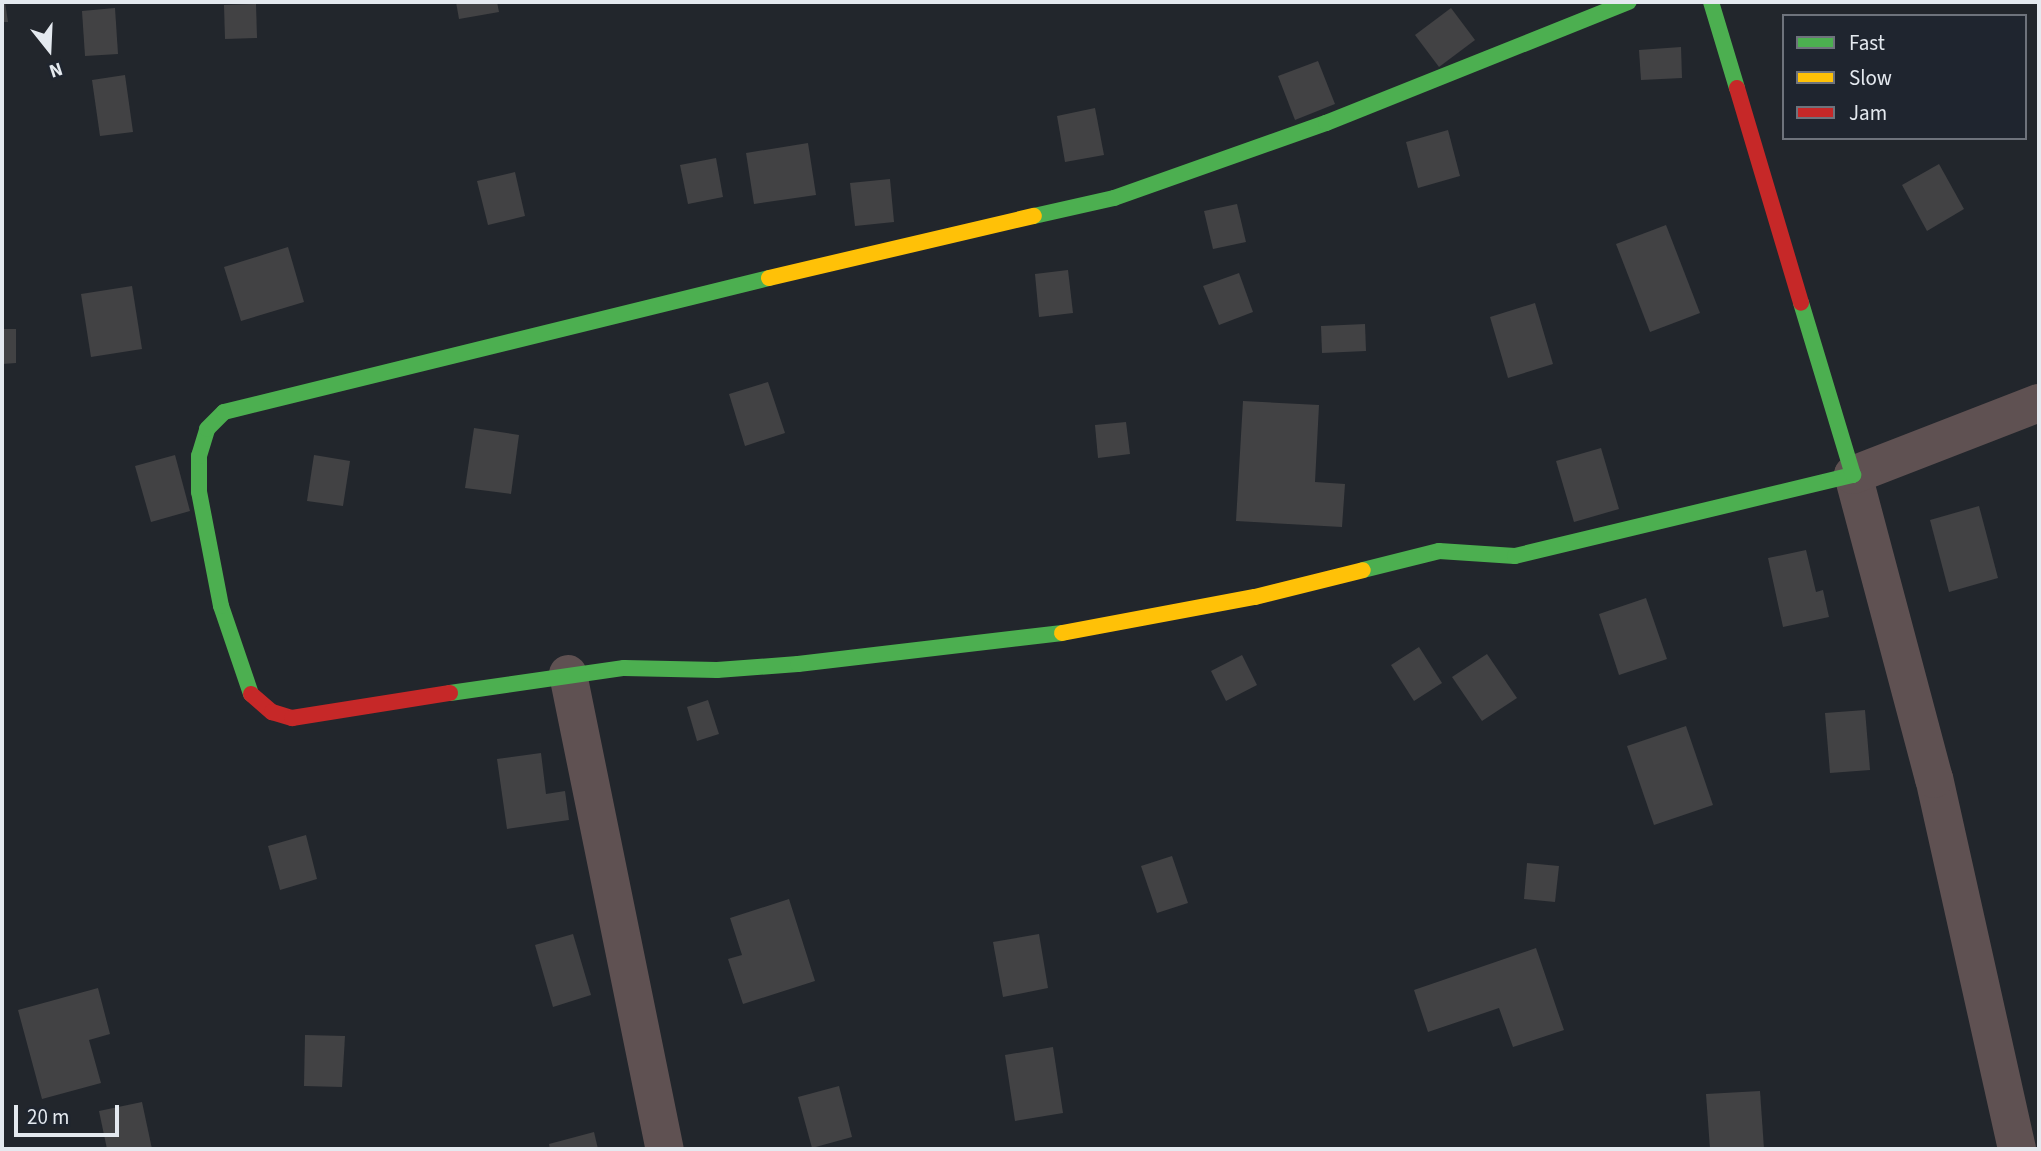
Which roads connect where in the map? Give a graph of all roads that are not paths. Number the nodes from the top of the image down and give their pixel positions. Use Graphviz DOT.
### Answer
graph roads {
  1 [pos="1629,2"];
  2 [pos="1710,2"];
  3 [pos="2039,403"];
  4 [pos="1853,475"];
  5 [pos="568,674"];
  6 [pos="665,1149"];
  7 [pos="2017,1149"];
  1 -- 5 [label="street"];
  2 -- 4 [label="street"];
  3 -- 4 [label="street"];
  4 -- 5 [label="street"];
  4 -- 7 [label="street"];
  5 -- 6 [label="street"];
}
